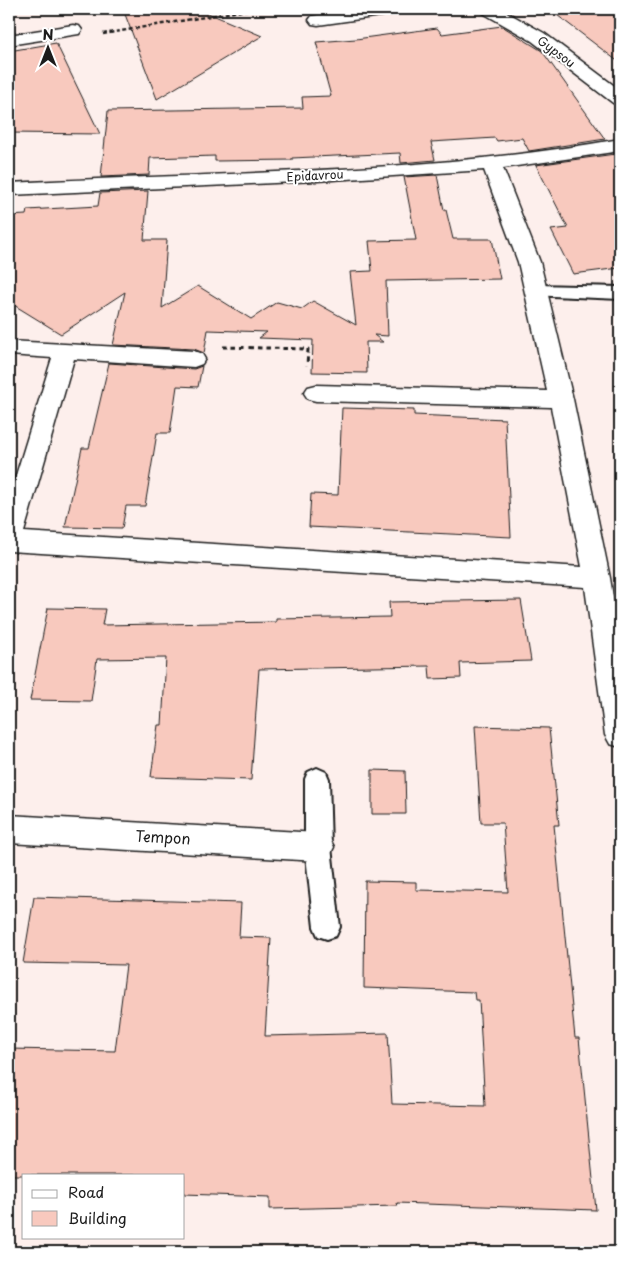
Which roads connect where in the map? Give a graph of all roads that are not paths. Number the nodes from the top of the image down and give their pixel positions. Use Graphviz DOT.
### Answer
graph roads {
  1 [pos="395,9"];
  2 [pos="489,9"];
  3 [pos="318,20"];
  4 [pos="73,30"];
  5 [pos="9,40"];
  6 [pos="620,99"];
  7 [pos="620,145"];
  8 [pos="492,164"];
  9 [pos="9,188"];
  10 [pos="536,291"];
  11 [pos="620,293"];
  12 [pos="9,348"];
  13 [pos="65,352"];
  14 [pos="194,359"];
  15 [pos="316,393"];
  16 [pos="560,399"];
  17 [pos="9,540"];
  18 [pos="597,578"];
  19 [pos="620,735"];
  20 [pos="318,779"];
  21 [pos="9,829"];
  22 [pos="318,847"];
  23 [pos="327,927"];
  1 -- 3 [label="street"];
  2 -- 6 [label="street, Gypsou"];
  4 -- 5 [label="street"];
  7 -- 8 [label="street, Epidavrou"];
  8 -- 9 [label="street, Epidavrou"];
  8 -- 10 [label="street"];
  10 -- 11 [label="lane"];
  10 -- 16 [label="street"];
  12 -- 13 [label="street"];
  13 -- 14 [label="street"];
  13 -- 17 [label="street"];
  15 -- 16 [label="street"];
  16 -- 18 [label="street"];
  17 -- 18 [label="street"];
  18 -- 19 [label="street"];
  20 -- 22 [label="lane"];
  21 -- 22 [label="street, Tempon"];
  22 -- 23 [label="lane"];
}
